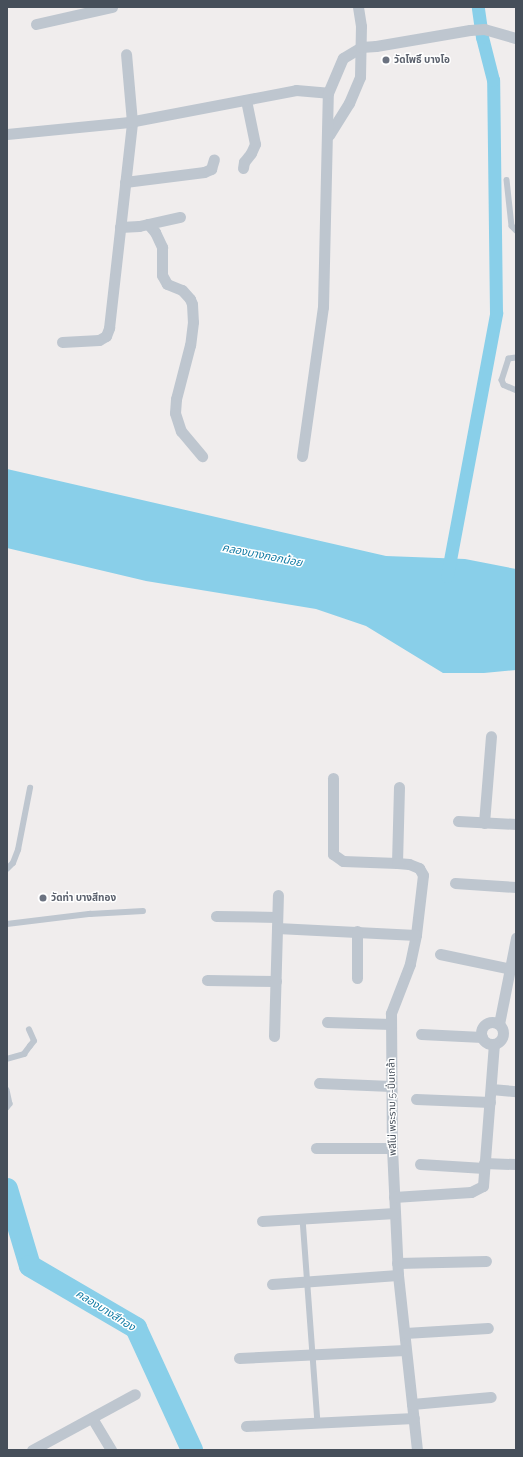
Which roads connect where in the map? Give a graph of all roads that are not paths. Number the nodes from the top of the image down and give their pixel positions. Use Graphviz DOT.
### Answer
graph roads {
  1 [pos="112,7"];
  2 [pos="358,7"];
  3 [pos="36,24"];
  4 [pos="516,38"];
  5 [pos="361,47"];
  6 [pos="126,54"];
  7 [pos="328,93"];
  8 [pos="246,100"];
  9 [pos="132,122"];
  10 [pos="8,131"];
  11 [pos="329,135"];
  12 [pos="214,159"];
  13 [pos="242,168"];
  14 [pos="507,180"];
  15 [pos="125,182"];
  16 [pos="180,217"];
  17 [pos="148,224"];
  18 [pos="120,227"];
  19 [pos="516,230"];
  20 [pos="62,342"];
  21 [pos="516,358"];
  22 [pos="516,390"];
  23 [pos="202,456"];
  24 [pos="302,456"];
  25 [pos="491,736"];
  26 [pos="333,778"];
  27 [pos="399,787"];
  28 [pos="30,788"];
  29 [pos="458,822"];
  30 [pos="484,823"];
  31 [pos="516,824"];
  32 [pos="397,863"];
  33 [pos="7,869"];
  34 [pos="455,883"];
  35 [pos="516,887"];
  36 [pos="278,895"];
  37 [pos="143,911"];
  38 [pos="216,916"];
  39 [pos="277,917"];
  40 [pos="7,924"];
  41 [pos="277,928"];
  42 [pos="357,931"];
  43 [pos="416,935"];
  44 [pos="516,938"];
  45 [pos="440,954"];
  46 [pos="511,969"];
  47 [pos="357,978"];
  48 [pos="207,980"];
  49 [pos="276,981"];
  50 [pos="512,983"];
  51 [pos="328,1022"];
  52 [pos="391,1024"];
  53 [pos="499,1024"];
  54 [pos="29,1030"];
  55 [pos="421,1034"];
  56 [pos="274,1036"];
  57 [pos="482,1037"];
  58 [pos="494,1044"];
  59 [pos="7,1060"];
  60 [pos="319,1083"];
  61 [pos="391,1086"];
  62 [pos="491,1089"];
  63 [pos="7,1090"];
  64 [pos="516,1091"];
  65 [pos="416,1099"];
  66 [pos="490,1102"];
  67 [pos="7,1108"];
  68 [pos="316,1148"];
  69 [pos="392,1148"];
  70 [pos="420,1164"];
  71 [pos="516,1164"];
  72 [pos="484,1165"];
  73 [pos="394,1196"];
  74 [pos="395,1213"];
  75 [pos="303,1219"];
  76 [pos="262,1221"];
  77 [pos="486,1261"];
  78 [pos="397,1263"];
  79 [pos="398,1275"];
  80 [pos="309,1282"];
  81 [pos="272,1284"];
  82 [pos="488,1328"];
  83 [pos="405,1333"];
  84 [pos="405,1350"];
  85 [pos="314,1354"];
  86 [pos="239,1358"];
  87 [pos="135,1394"];
  88 [pos="491,1397"];
  89 [pos="412,1404"];
  90 [pos="92,1418"];
  91 [pos="414,1418"];
  92 [pos="318,1423"];
  93 [pos="246,1426"];
  94 [pos="32,1450"];
  95 [pos="111,1450"];
  96 [pos="417,1450"];
  1 -- 3 [label="street"];
  2 -- 5 [label="street"];
  4 -- 5 [label="street"];
  5 -- 7 [label="street"];
  5 -- 11 [label="street"];
  6 -- 9 [label="street"];
  7 -- 8 [label="street"];
  7 -- 11 [label="street"];
  8 -- 9 [label="street"];
  8 -- 13 [label="street"];
  9 -- 10 [label="street"];
  9 -- 15 [label="street"];
  11 -- 24 [label="street"];
  12 -- 15 [label="street"];
  14 -- 19 [label="lane"];
  15 -- 18 [label="street"];
  16 -- 17 [label="street"];
  17 -- 18 [label="street"];
  17 -- 23 [label="street"];
  18 -- 20 [label="street"];
  21 -- 22 [label="lane"];
  25 -- 30 [label="street"];
  26 -- 32 [label="street, พลีโน่ พระราม 5-ปิ่นเกล้า"];
  27 -- 32 [label="street"];
  28 -- 33 [label="lane"];
  29 -- 30 [label="street"];
  30 -- 31 [label="street"];
  32 -- 43 [label="street, พลีโน่ พระราม 5-ปิ่นเกล้า"];
  34 -- 35 [label="street"];
  36 -- 39 [label="street"];
  37 -- 40 [label="lane"];
  38 -- 39 [label="street"];
  39 -- 41 [label="street"];
  41 -- 42 [label="street"];
  41 -- 49 [label="street"];
  42 -- 43 [label="street"];
  42 -- 47 [label="street"];
  43 -- 52 [label="street, พลีโน่ พระราม 5-ปิ่นเกล้า"];
  44 -- 46 [label="street"];
  45 -- 46 [label="street"];
  46 -- 50 [label="street"];
  48 -- 49 [label="street"];
  49 -- 56 [label="street"];
  50 -- 53 [label="street"];
  51 -- 52 [label="street"];
  52 -- 61 [label="street, พลีโน่ พระราม 5-ปิ่นเกล้า"];
  53 -- 57 [label="street"];
  53 -- 58 [label="street"];
  54 -- 59 [label="lane"];
  55 -- 57 [label="street"];
  57 -- 58 [label="street"];
  58 -- 62 [label="street"];
  60 -- 61 [label="street"];
  61 -- 69 [label="street, พลีโน่ พระราม 5-ปิ่นเกล้า"];
  62 -- 64 [label="street"];
  62 -- 66 [label="street"];
  63 -- 67 [label="lane"];
  65 -- 66 [label="street"];
  66 -- 72 [label="street"];
  68 -- 69 [label="street"];
  69 -- 73 [label="street, พลีโน่ พระราม 5-ปิ่นเกล้า"];
  70 -- 72 [label="street"];
  71 -- 72 [label="street"];
  72 -- 73 [label="street"];
  73 -- 74 [label="street, พลีโน่ พระราม 5-ปิ่นเกล้า"];
  74 -- 75 [label="street"];
  74 -- 78 [label="street, พลีโน่ พระราม 5-ปิ่นเกล้า"];
  75 -- 76 [label="street"];
  75 -- 80 [label="lane"];
  77 -- 78 [label="street"];
  78 -- 79 [label="street, พลีโน่ พระราม 5-ปิ่นเกล้า"];
  79 -- 80 [label="street"];
  79 -- 83 [label="street, พลีโน่ พระราม 5-ปิ่นเกล้า"];
  80 -- 81 [label="street"];
  80 -- 85 [label="lane"];
  82 -- 83 [label="street"];
  83 -- 84 [label="street, พลีโน่ พระราม 5-ปิ่นเกล้า"];
  84 -- 85 [label="street"];
  84 -- 89 [label="street, พลีโน่ พระราม 5-ปิ่นเกล้า"];
  85 -- 86 [label="street"];
  85 -- 92 [label="lane"];
  87 -- 90 [label="street"];
  88 -- 89 [label="street"];
  89 -- 91 [label="street, พลีโน่ พระราม 5-ปิ่นเกล้า"];
  90 -- 94 [label="street"];
  90 -- 95 [label="street"];
  91 -- 92 [label="street"];
  91 -- 96 [label="street, พลีโน่ พระราม 5-ปิ่นเกล้า"];
  92 -- 93 [label="street"];
}
